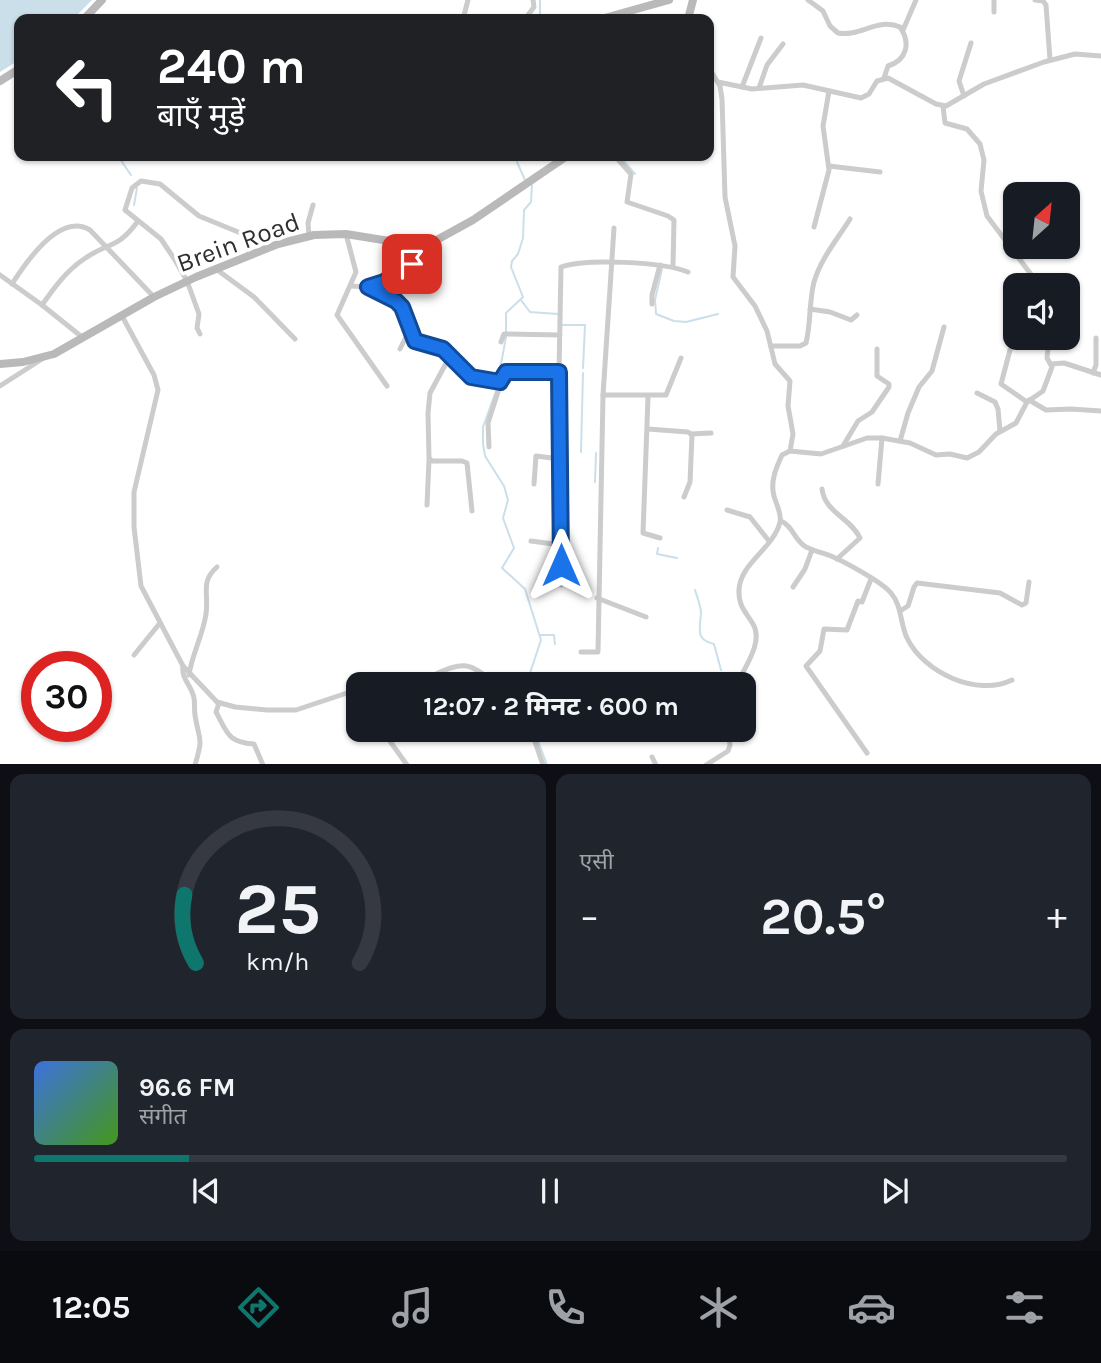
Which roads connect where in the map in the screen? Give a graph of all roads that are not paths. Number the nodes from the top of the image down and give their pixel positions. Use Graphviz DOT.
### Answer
graph roads {
  1 [pos="102,0"];
  2 [pos="668,0"];
  3 [pos="808,0"];
  4 [pos="916,0"];
  5 [pos="995,0"];
  6 [pos="1035,0"];
  7 [pos="994,12"];
  8 [pos="89,14"];
  9 [pos="619,14"];
  10 [pos="903,30"];
  11 [pos="761,38"];
  12 [pos="971,43"];
  13 [pos="783,44"];
  14 [pos="1101,56"];
  15 [pos="1049,60"];
  16 [pos="714,76"];
  17 [pos="884,78"];
  18 [pos="718,82"];
  19 [pos="742,87"];
  20 [pos="759,88"];
  21 [pos="829,91"];
  22 [pos="964,96"];
  23 [pos="943,106"];
  24 [pos="559,161"];
  25 [pos="619,161"];
  26 [pos="829,166"];
  27 [pos="880,172"];
  28 [pos="313,205"];
  29 [pos="850,219"];
  30 [pos="138,221"];
  31 [pos="814,227"];
  32 [pos="614,228"];
  33 [pos="346,234"];
  34 [pos="309,236"];
  35 [pos="433,242"];
  36 [pos="106,248"];
  37 [pos="249,254"];
  38 [pos="613,262"];
  39 [pos="660,265"];
  40 [pos="673,266"];
  41 [pos="216,269"];
  42 [pos="688,272"];
  43 [pos="1030,273"];
  44 [pos="0,275"];
  45 [pos="187,281"];
  46 [pos="12,284"];
  47 [pos="351,286"];
  48 [pos="368,287"];
  49 [pos="154,297"];
  50 [pos="652,304"];
  51 [pos="42,305"];
  52 [pos="810,309"];
  53 [pos="857,315"];
  54 [pos="122,316"];
  55 [pos="411,327"];
  56 [pos="944,327"];
  57 [pos="200,334"];
  58 [pos="560,335"];
  59 [pos="82,337"];
  60 [pos="1096,338"];
  61 [pos="295,340"];
  62 [pos="501,342"];
  63 [pos="771,345"];
  64 [pos="400,349"];
  65 [pos="877,349"];
  66 [pos="1010,350"];
  67 [pos="1048,350"];
  68 [pos="450,356"];
  69 [pos="44,357"];
  70 [pos="681,358"];
  71 [pos="0,363"];
  72 [pos="1051,364"];
  73 [pos="559,372"];
  74 [pos="1093,373"];
  75 [pos="1101,375"];
  76 [pos="498,382"];
  77 [pos="0,386"];
  78 [pos="387,386"];
  79 [pos="977,393"];
  80 [pos="603,395"];
  81 [pos="648,397"];
  82 [pos="1028,401"];
  83 [pos="1101,411"];
  84 [pos="648,429"];
  85 [pos="1000,431"];
  86 [pos="711,433"];
  87 [pos="691,434"];
  88 [pos="882,438"];
  89 [pos="900,441"];
  90 [pos="843,446"];
  91 [pos="489,447"];
  92 [pos="790,451"];
  93 [pos="561,459"];
  94 [pos="429,460"];
  95 [pos="534,484"];
  96 [pos="878,484"];
  97 [pos="822,489"];
  98 [pos="684,497"];
  99 [pos="428,505"];
  100 [pos="727,510"];
  101 [pos="472,511"];
  102 [pos="781,521"];
  103 [pos="660,538"];
  104 [pos="531,541"];
  105 [pos="769,541"];
  106 [pos="561,545"];
  107 [pos="812,550"];
  108 [pos="837,559"];
  109 [pos="217,567"];
  110 [pos="871,579"];
  111 [pos="1029,582"];
  112 [pos="561,585"];
  113 [pos="793,587"];
  114 [pos="597,598"];
  115 [pos="900,611"];
  116 [pos="646,617"];
  117 [pos="160,622"];
  118 [pos="581,652"];
  119 [pos="134,655"];
  120 [pos="183,666"];
  121 [pos="440,672"];
  122 [pos="479,672"];
  123 [pos="743,672"];
  124 [pos="189,675"];
  125 [pos="1012,680"];
  126 [pos="346,694"];
  127 [pos="219,703"];
  128 [pos="391,742"];
  129 [pos="535,742"];
  130 [pos="728,742"];
  131 [pos="867,753"];
  132 [pos="652,757"];
  133 [pos="195,764"];
  134 [pos="263,764"];
  135 [pos="406,764"];
  136 [pos="543,764"];
  137 [pos="656,764"];
  138 [pos="708,764"];
  1 -- 8 [label="street"];
  2 -- 9 [label="street"];
  3 -- 10 [label="street"];
  4 -- 10 [label="street"];
  5 -- 7 [label="street"];
  6 -- 15 [label="street"];
  10 -- 17 [label="street"];
  11 -- 19 [label="street"];
  12 -- 22 [label="street"];
  13 -- 20 [label="street"];
  14 -- 15 [label="street"];
  15 -- 22 [label="street"];
  16 -- 18 [label="street"];
  17 -- 21 [label="street"];
  17 -- 23 [label="street"];
  18 -- 19 [label="street"];
  18 -- 63 [label="street"];
  19 -- 20 [label="street"];
  20 -- 21 [label="street"];
  21 -- 26 [label="street"];
  22 -- 23 [label="street"];
  23 -- 43 [label="street"];
  24 -- 35 [label="street, Brein Road"];
  25 -- 40 [label="street"];
  26 -- 27 [label="street"];
  26 -- 31 [label="street"];
  28 -- 34 [label="street"];
  29 -- 52 [label="street"];
  30 -- 36 [label="street"];
  30 -- 37 [label="street"];
  30 -- 45 [label="street"];
  32 -- 38 [label="street"];
  33 -- 34 [label="street, Brein Road"];
  33 -- 35 [label="street, Brein Road"];
  33 -- 47 [label="street"];
  34 -- 37 [label="street, Brein Road"];
  35 -- 48 [label="street"];
  36 -- 46 [label="street"];
  36 -- 49 [label="street"];
  36 -- 51 [label="street"];
  37 -- 41 [label="street, Brein Road"];
  38 -- 39 [label="street"];
  38 -- 58 [label="street"];
  38 -- 80 [label="street"];
  39 -- 40 [label="street"];
  39 -- 50 [label="street"];
  40 -- 42 [label="street"];
  41 -- 45 [label="street, Brein Road"];
  41 -- 61 [label="street"];
  44 -- 46 [label="street"];
  45 -- 49 [label="street, Brein Road"];
  45 -- 57 [label="street"];
  46 -- 51 [label="street"];
  47 -- 48 [label="street"];
  47 -- 78 [label="street"];
  48 -- 55 [label="street"];
  49 -- 54 [label="street, Brein Road"];
  51 -- 59 [label="street"];
  52 -- 53 [label="street"];
  52 -- 63 [label="street"];
  54 -- 59 [label="street, Brein Road"];
  54 -- 117 [label="street"];
  55 -- 64 [label="street"];
  55 -- 68 [label="street"];
  56 -- 89 [label="street"];
  58 -- 62 [label="street"];
  58 -- 73 [label="street"];
  59 -- 69 [label="street, Brein Road"];
  60 -- 74 [label="street"];
  63 -- 92 [label="street"];
  65 -- 90 [label="street"];
  66 -- 82 [label="street"];
  67 -- 72 [label="street"];
  68 -- 76 [label="street"];
  68 -- 94 [label="street"];
  69 -- 71 [label="street, Brein Road"];
  69 -- 77 [label="street"];
  70 -- 81 [label="street"];
  72 -- 74 [label="street"];
  72 -- 82 [label="street"];
  73 -- 76 [label="street"];
  73 -- 93 [label="street"];
  74 -- 75 [label="street"];
  76 -- 91 [label="street"];
  79 -- 85 [label="street"];
  80 -- 81 [label="street"];
  80 -- 114 [label="street"];
  81 -- 84 [label="street"];
  82 -- 83 [label="street"];
  82 -- 85 [label="street"];
  84 -- 87 [label="street"];
  84 -- 103 [label="street"];
  85 -- 89 [label="street"];
  86 -- 87 [label="street"];
  87 -- 98 [label="street"];
  88 -- 89 [label="street"];
  88 -- 90 [label="street"];
  88 -- 96 [label="street"];
  90 -- 92 [label="street"];
  92 -- 102 [label="street"];
  93 -- 95 [label="street"];
  93 -- 106 [label="street"];
  94 -- 99 [label="street"];
  94 -- 101 [label="street"];
  97 -- 108 [label="street"];
  100 -- 105 [label="street"];
  102 -- 105 [label="street"];
  102 -- 107 [label="street"];
  104 -- 106 [label="street"];
  105 -- 123 [label="street"];
  106 -- 112 [label="street"];
  107 -- 108 [label="street"];
  107 -- 113 [label="street"];
  108 -- 110 [label="street"];
  109 -- 124 [label="street"];
  110 -- 115 [label="street"];
  110 -- 131 [label="street"];
  111 -- 115 [label="street"];
  114 -- 116 [label="street"];
  114 -- 118 [label="street"];
  115 -- 125 [label="street"];
  117 -- 119 [label="street"];
  117 -- 120 [label="street"];
  120 -- 124 [label="street"];
  120 -- 133 [label="street"];
  121 -- 122 [label="street"];
  124 -- 127 [label="street"];
  126 -- 127 [label="street"];
  127 -- 134 [label="street"];
  128 -- 135 [label="street"];
  129 -- 136 [label="street"];
  130 -- 138 [label="street"];
  132 -- 137 [label="street"];
}
